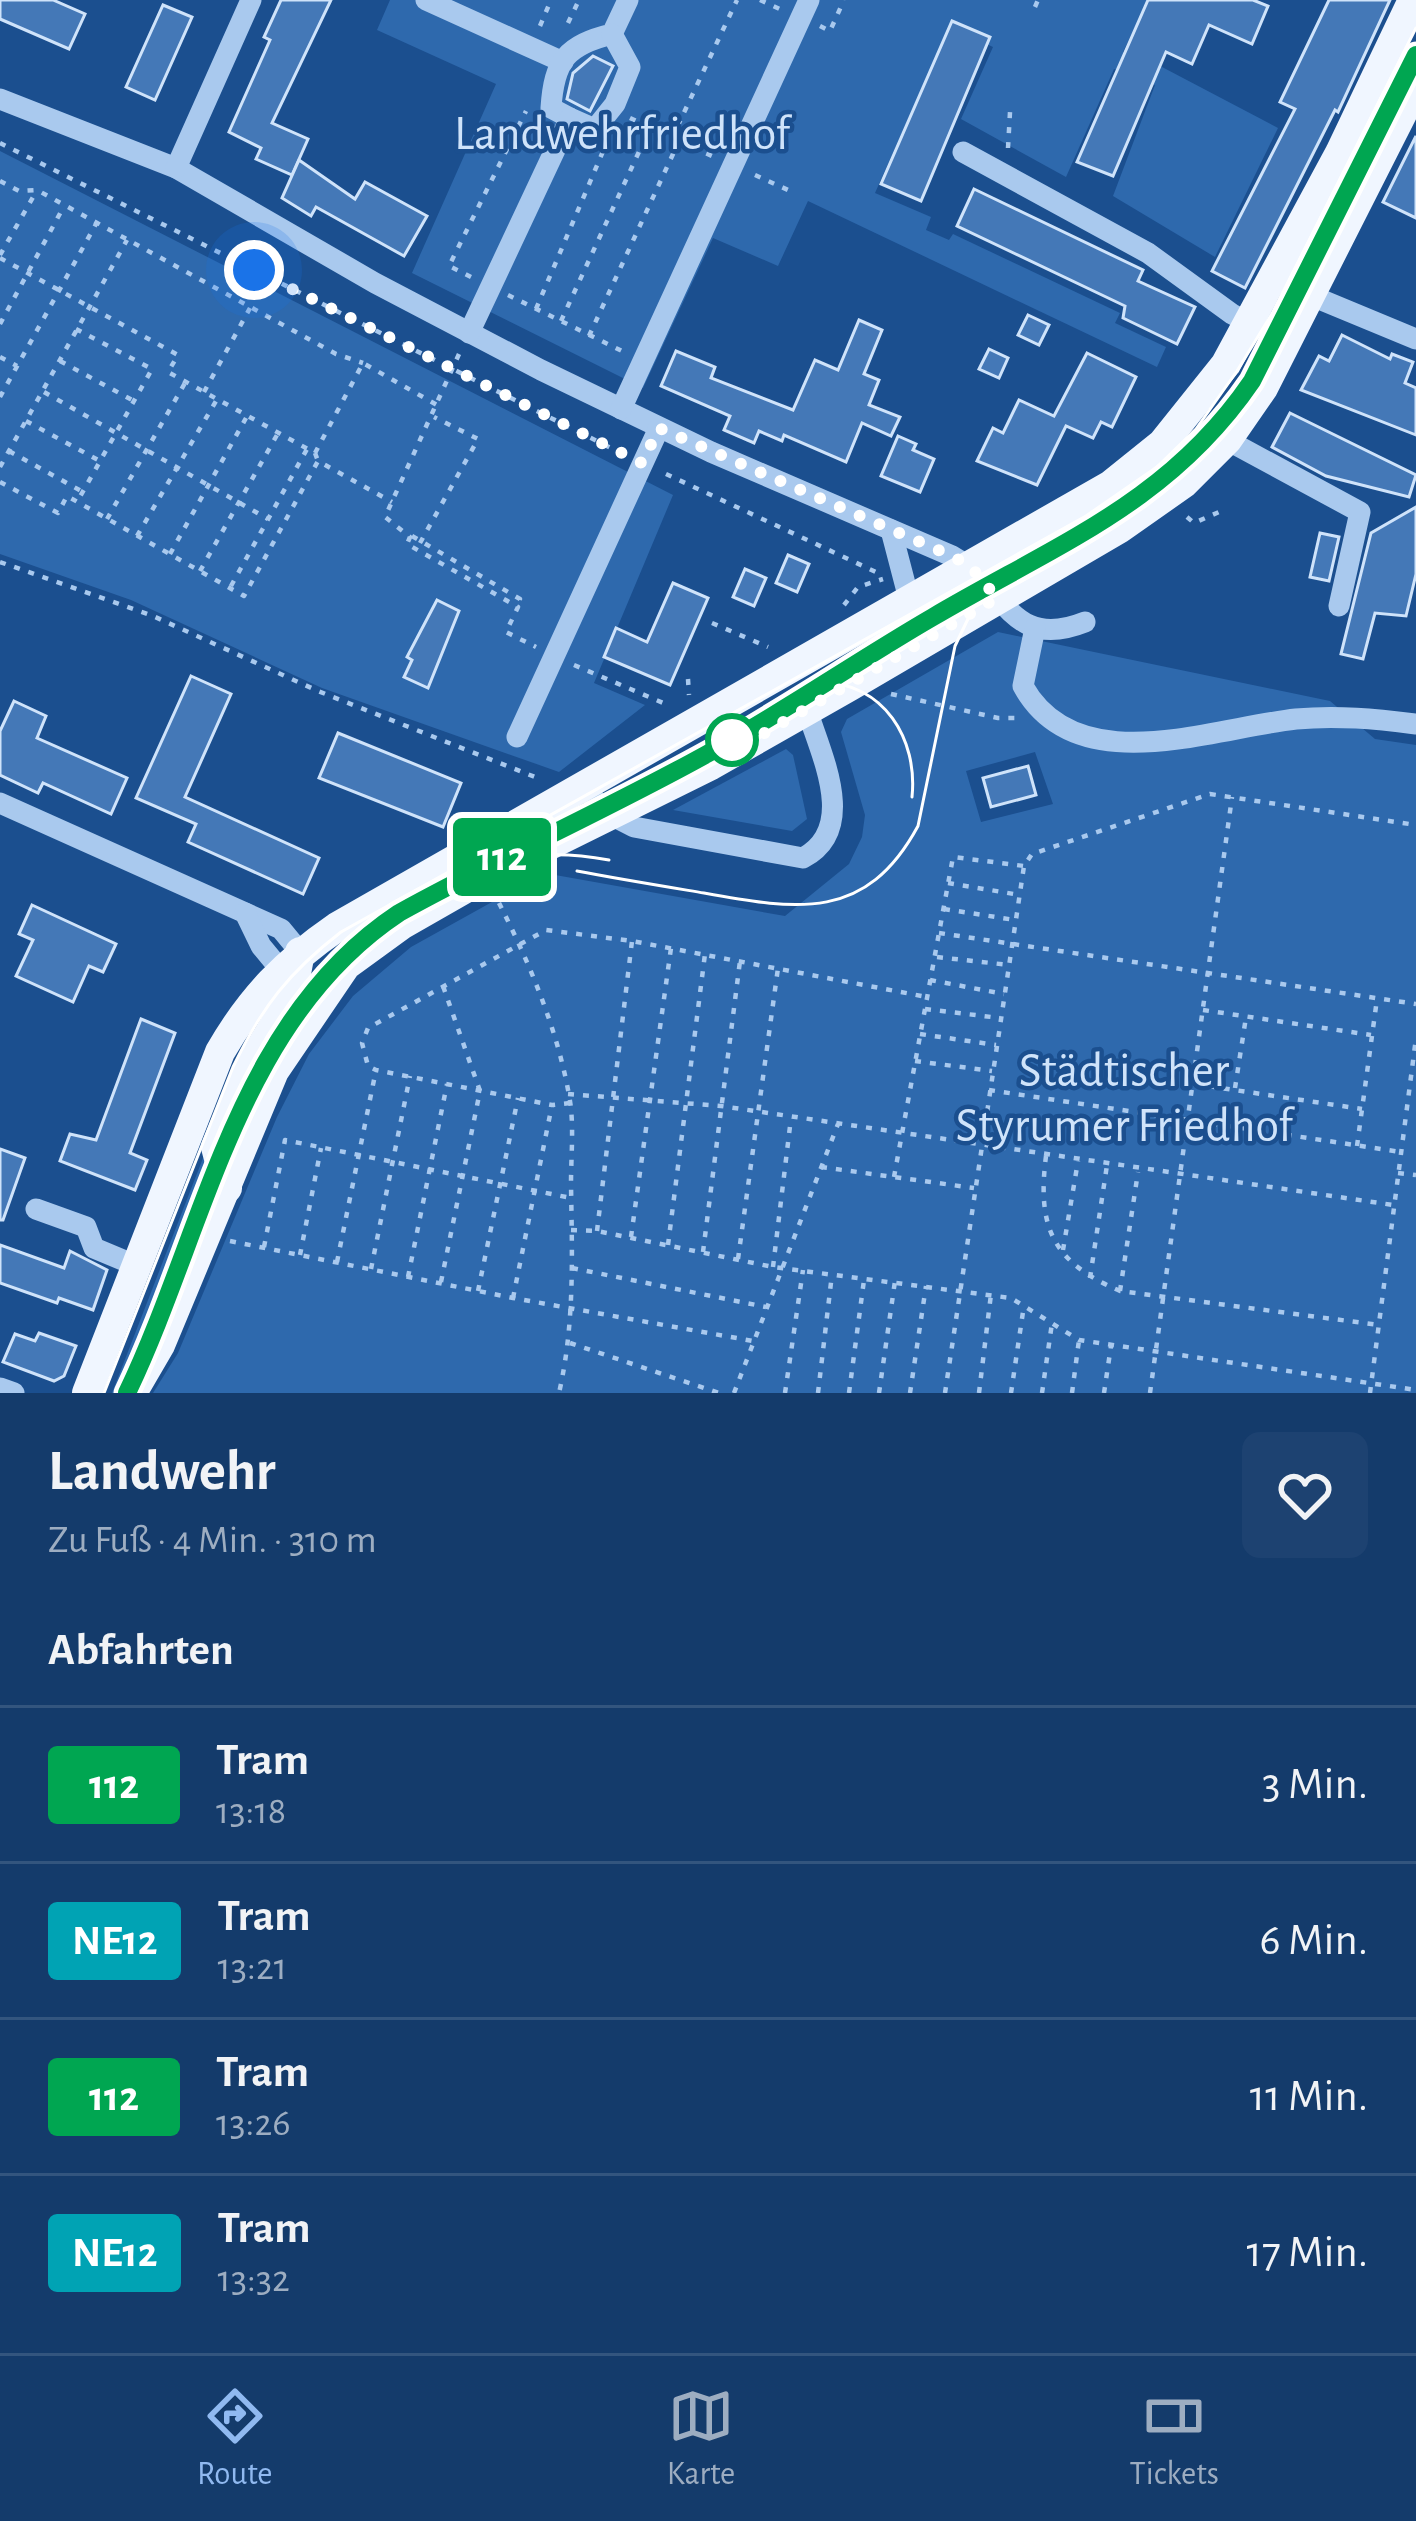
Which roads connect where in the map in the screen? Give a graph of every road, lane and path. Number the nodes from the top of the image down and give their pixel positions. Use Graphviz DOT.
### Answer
graph roads {
  1 [pos="251,0"];
  2 [pos="426,0"];
  3 [pos="628,0"];
  4 [pos="737,0"];
  5 [pos="809,0"];
  6 [pos="844,0"];
  7 [pos="1413,0"];
  8 [pos="830,31"];
  9 [pos="612,34"];
  10 [pos="563,62"];
  11 [pos="1416,86"];
  12 [pos="0,99"];
  13 [pos="528,108"];
  14 [pos="1010,112"];
  15 [pos="570,118"];
  16 [pos="603,125"];
  17 [pos="650,128"];
  18 [pos="679,141"];
  19 [pos="0,142"];
  20 [pos="963,152"];
  21 [pos="176,168"];
  22 [pos="1007,176"];
  23 [pos="0,183"];
  24 [pos="37,190"];
  25 [pos="64,206"];
  26 [pos="97,223"];
  27 [pos="127,239"];
  28 [pos="0,256"];
  29 [pos="28,273"];
  30 [pos="491,287"];
  31 [pos="59,290"];
  32 [pos="1312,296"];
  33 [pos="89,307"];
  34 [pos="251,307"];
  35 [pos="536,309"];
  36 [pos="561,321"];
  37 [pos="0,324"];
  38 [pos="1250,325"];
  39 [pos="76,329"];
  40 [pos="469,333"];
  41 [pos="590,336"];
  42 [pos="1416,339"];
  43 [pos="1287,343"];
  44 [pos="0,357"];
  45 [pos="59,360"];
  46 [pos="644,361"];
  47 [pos="363,363"];
  48 [pos="17,366"];
  49 [pos="452,370"];
  50 [pos="185,382"];
  51 [pos="3,385"];
  52 [pos="42,391"];
  53 [pos="204,392"];
  54 [pos="0,397"];
  55 [pos="217,399"];
  56 [pos="134,400"];
  57 [pos="436,405"];
  58 [pos="621,409"];
  59 [pos="247,416"];
  60 [pos="431,416"];
  61 [pos="26,421"];
  62 [pos="659,428"];
  63 [pos="117,432"];
  64 [pos="278,434"];
  65 [pos="1227,440"];
  66 [pos="147,449"];
  67 [pos="9,451"];
  68 [pos="311,451"];
  69 [pos="318,461"];
  70 [pos="100,462"];
  71 [pos="642,463"];
  72 [pos="177,466"];
  73 [pos="0,467"];
  74 [pos="0,482"];
  75 [pos="209,484"];
  76 [pos="83,492"];
  77 [pos="77,502"];
  78 [pos="392,502"];
  79 [pos="239,503"];
  80 [pos="107,519"];
  81 [pos="268,519"];
  82 [pos="399,525"];
  83 [pos="891,530"];
  84 [pos="137,536"];
  85 [pos="420,543"];
  86 [pos="170,554"];
  87 [pos="0,562"];
  88 [pos="971,567"];
  89 [pos="200,571"];
  90 [pos="230,588"];
  91 [pos="899,588"];
  92 [pos="997,598"];
  93 [pos="1339,606"];
  94 [pos="518,607"];
  95 [pos="1085,622"];
  96 [pos="712,623"];
  97 [pos="1035,628"];
  98 [pos="772,649"];
  99 [pos="556,657"];
  100 [pos="688,679"];
  101 [pos="850,686"];
  102 [pos="689,695"];
  103 [pos="668,705"];
  104 [pos="807,710"];
  105 [pos="1047,716"];
  106 [pos="1416,724"];
  107 [pos="518,737"];
  108 [pos="550,782"];
  109 [pos="588,787"];
  110 [pos="1232,797"];
  111 [pos="0,803"];
  112 [pos="610,818"];
  113 [pos="1416,825"];
  114 [pos="1024,866"];
  115 [pos="485,877"];
  116 [pos="948,884"];
  117 [pos="1020,895"];
  118 [pos="944,909"];
  119 [pos="1016,920"];
  120 [pos="939,933"];
  121 [pos="632,941"];
  122 [pos="519,942"];
  123 [pos="1012,943"];
  124 [pos="670,948"];
  125 [pos="705,955"];
  126 [pos="935,956"];
  127 [pos="740,961"];
  128 [pos="292,963"];
  129 [pos="346,965"];
  130 [pos="1009,965"];
  131 [pos="778,968"];
  132 [pos="1208,975"];
  133 [pos="930,980"];
  134 [pos="442,986"];
  135 [pos="1004,994"];
  136 [pos="927,998"];
  137 [pos="1377,999"];
  138 [pos="1416,1004"];
  139 [pos="925,1009"];
  140 [pos="1204,1010"];
  141 [pos="1246,1017"];
  142 [pos="1000,1018"];
  143 [pos="920,1034"];
  144 [pos="1371,1035"];
  145 [pos="1416,1038"];
  146 [pos="996,1046"];
  147 [pos="915,1061"];
  148 [pos="376,1070"];
  149 [pos="992,1071"];
  150 [pos="410,1076"];
  151 [pos="447,1084"];
  152 [pos="1194,1084"];
  153 [pos="989,1090"];
  154 [pos="1234,1090"];
  155 [pos="480,1091"];
  156 [pos="568,1094"];
  157 [pos="518,1098"];
  158 [pos="613,1098"];
  159 [pos="650,1101"];
  160 [pos="570,1103"];
  161 [pos="686,1104"];
  162 [pos="552,1105"];
  163 [pos="721,1106"];
  164 [pos="1362,1109"];
  165 [pos="758,1112"];
  166 [pos="791,1117"];
  167 [pos="1189,1121"];
  168 [pos="838,1124"];
  169 [pos="901,1134"];
  170 [pos="980,1146"];
  171 [pos="1357,1146"];
  172 [pos="322,1147"];
  173 [pos="1401,1152"];
  174 [pos="359,1155"];
  175 [pos="1046,1156"];
  176 [pos="1078,1161"];
  177 [pos="392,1162"];
  178 [pos="1107,1165"];
  179 [pos="821,1167"];
  180 [pos="429,1169"];
  181 [pos="1139,1170"];
  182 [pos="1398,1173"];
  183 [pos="1416,1175"];
  184 [pos="463,1176"];
  185 [pos="1182,1176"];
  186 [pos="894,1177"];
  187 [pos="500,1184"];
  188 [pos="226,1188"];
  189 [pos="974,1189"];
  190 [pos="535,1191"];
  191 [pos="571,1198"];
  192 [pos="1394,1205"];
  193 [pos="36,1209"];
  194 [pos="572,1230"];
  195 [pos="597,1231"];
  196 [pos="207,1236"];
  197 [pos="631,1238"];
  198 [pos="668,1245"];
  199 [pos="263,1247"];
  200 [pos="703,1252"];
  201 [pos="1062,1253"];
  202 [pos="300,1255"];
  203 [pos="738,1259"];
  204 [pos="337,1262"];
  205 [pos="137,1266"];
  206 [pos="777,1267"];
  207 [pos="572,1268"];
  208 [pos="371,1269"];
  209 [pos="803,1270"];
  210 [pos="832,1274"];
  211 [pos="408,1277"];
  212 [pos="864,1277"];
  213 [pos="1090,1278"];
  214 [pos="895,1281"];
  215 [pos="441,1283"];
  216 [pos="926,1285"];
  217 [pos="959,1289"];
  218 [pos="478,1291"];
  219 [pos="1120,1291"];
  220 [pos="991,1294"];
  221 [pos="1163,1297"];
  222 [pos="513,1298"];
  223 [pos="1024,1305"];
  224 [pos="766,1306"];
  225 [pos="572,1307"];
  226 [pos="1052,1323"];
  227 [pos="1379,1325"];
  228 [pos="1079,1340"];
  229 [pos="753,1341"];
  230 [pos="570,1343"];
  231 [pos="1111,1346"];
  232 [pos="1155,1353"];
  233 [pos="1372,1383"];
  234 [pos="0,1388"];
  235 [pos="1416,1390"];
  236 [pos="14,1393"];
  237 [pos="87,1393"];
  238 [pos="132,1393"];
  239 [pos="559,1393"];
  240 [pos="719,1393"];
  241 [pos="734,1393"];
  242 [pos="785,1393"];
  243 [pos="818,1393"];
  244 [pos="849,1393"];
  245 [pos="879,1393"];
  246 [pos="910,1393"];
  247 [pos="945,1393"];
  248 [pos="979,1393"];
  249 [pos="1011,1393"];
  250 [pos="1042,1393"];
  251 [pos="1072,1393"];
  252 [pos="1104,1393"];
  253 [pos="1150,1393"];
  254 [pos="1370,1393"];
  1 -- 21 [label="street"];
  2 -- 10 [label="street"];
  3 -- 9 [label="street"];
  4 -- 17 [label="path"];
  5 -- 46 [label="street"];
  6 -- 8 [label="path"];
  7 -- 38 [label="main road"];
  9 -- 10 [label="street"];
  9 -- 16 [label="street"];
  10 -- 15 [label="street"];
  11 -- 32 [label="main road"];
  12 -- 21 [label="street"];
  13 -- 30 [label="path"];
  14 -- 22 [label="path"];
  15 -- 16 [label="street"];
  15 -- 30 [label="street"];
  16 -- 17 [label="path"];
  16 -- 35 [label="path"];
  17 -- 36 [label="path"];
  18 -- 41 [label="path"];
  19 -- 49 [label="path"];
  20 -- 22 [label="street"];
  21 -- 40 [label="street"];
  22 -- 38 [label="street"];
  23 -- 24 [label="path"];
  24 -- 25 [label="path"];
  24 -- 28 [label="path"];
  25 -- 26 [label="path"];
  25 -- 29 [label="path"];
  26 -- 27 [label="path"];
  26 -- 31 [label="path"];
  27 -- 33 [label="path"];
  27 -- 34 [label="path"];
  28 -- 29 [label="path"];
  29 -- 31 [label="path"];
  29 -- 37 [label="path"];
  30 -- 35 [label="path"];
  30 -- 40 [label="street"];
  31 -- 33 [label="path"];
  31 -- 48 [label="path"];
  32 -- 38 [label="street"];
  32 -- 42 [label="street"];
  32 -- 43 [label="main road"];
  33 -- 39 [label="path"];
  33 -- 50 [label="path"];
  34 -- 47 [label="path"];
  34 -- 53 [label="path"];
  35 -- 36 [label="path"];
  36 -- 41 [label="path"];
  38 -- 43 [label="street"];
  38 -- 88 [label="main road"];
  39 -- 45 [label="path"];
  39 -- 56 [label="path"];
  40 -- 49 [label="path"];
  40 -- 58 [label="street"];
  41 -- 46 [label="path"];
  43 -- 65 [label="main road"];
  44 -- 48 [label="path"];
  45 -- 52 [label="path"];
  45 -- 56 [label="path"];
  46 -- 58 [label="street"];
  47 -- 57 [label="path"];
  47 -- 68 [label="path"];
  48 -- 51 [label="path"];
  49 -- 57 [label="path"];
  49 -- 71 [label="path"];
  50 -- 53 [label="path"];
  50 -- 66 [label="path"];
  51 -- 54 [label="path"];
  52 -- 61 [label="path"];
  52 -- 63 [label="path"];
  53 -- 55 [label="path"];
  55 -- 59 [label="path"];
  55 -- 72 [label="path"];
  56 -- 63 [label="path"];
  57 -- 60 [label="path"];
  58 -- 62 [label="street"];
  59 -- 64 [label="path"];
  59 -- 75 [label="path"];
  60 -- 78 [label="path"];
  60 -- 85 [label="path"];
  61 -- 67 [label="path"];
  61 -- 70 [label="path"];
  62 -- 71 [label="street"];
  62 -- 83 [label="street"];
  63 -- 66 [label="path"];
  63 -- 70 [label="path"];
  64 -- 68 [label="path"];
  64 -- 79 [label="path"];
  65 -- 92 [label="main road"];
  65 -- 93 [label="street"];
  66 -- 72 [label="path"];
  66 -- 80 [label="path"];
  67 -- 73 [label="path"];
  67 -- 76 [label="path"];
  68 -- 69 [label="path"];
  68 -- 81 [label="path"];
  69 -- 78 [label="path"];
  69 -- 90 [label="path"];
  70 -- 76 [label="path"];
  71 -- 91 [label="path"];
  71 -- 99 [label="street"];
  72 -- 75 [label="path"];
  72 -- 84 [label="path"];
  74 -- 77 [label="path"];
  75 -- 79 [label="path"];
  75 -- 86 [label="path"];
  76 -- 77 [label="path"];
  77 -- 80 [label="path"];
  78 -- 82 [label="path"];
  79 -- 81 [label="path"];
  79 -- 89 [label="path"];
  80 -- 84 [label="path"];
  81 -- 90 [label="path"];
  82 -- 85 [label="path"];
  82 -- 94 [label="path"];
  83 -- 88 [label="street"];
  83 -- 91 [label="street"];
  84 -- 86 [label="path"];
  85 -- 94 [label="path"];
  86 -- 89 [label="path"];
  87 -- 108 [label="path"];
  88 -- 91 [label="main road"];
  88 -- 92 [label="street"];
  89 -- 90 [label="path"];
  91 -- 109 [label="main road"];
  92 -- 97 [label="street"];
  92 -- 101 [label="main road"];
  94 -- 99 [label="path"];
  95 -- 97 [label="street"];
  96 -- 98 [label="path"];
  97 -- 105 [label="street"];
  99 -- 103 [label="path"];
  99 -- 107 [label="street"];
  100 -- 102 [label="path"];
  101 -- 104 [label="main road"];
  101 -- 105 [label="path"];
  104 -- 112 [label="main road"];
  104 -- 112 [label="street"];
  105 -- 106 [label="street"];
  109 -- 112 [label="street"];
  109 -- 128 [label="main road"];
  110 -- 113 [label="path"];
  110 -- 114 [label="path"];
  110 -- 132 [label="path"];
  111 -- 128 [label="street"];
  112 -- 115 [label="main road"];
  114 -- 116 [label="path"];
  114 -- 117 [label="path"];
  115 -- 122 [label="path"];
  115 -- 129 [label="main road"];
  116 -- 117 [label="path"];
  116 -- 118 [label="path"];
  117 -- 119 [label="path"];
  118 -- 119 [label="path"];
  118 -- 120 [label="path"];
  119 -- 123 [label="path"];
  120 -- 123 [label="path"];
  120 -- 126 [label="path"];
  121 -- 122 [label="path"];
  121 -- 124 [label="path"];
  121 -- 158 [label="path"];
  122 -- 134 [label="path"];
  122 -- 156 [label="path"];
  123 -- 130 [label="path"];
  123 -- 132 [label="path"];
  124 -- 125 [label="path"];
  124 -- 159 [label="path"];
  125 -- 127 [label="path"];
  125 -- 161 [label="path"];
  126 -- 130 [label="path"];
  126 -- 133 [label="path"];
  127 -- 131 [label="path"];
  127 -- 163 [label="path"];
  128 -- 129 [label="main road"];
  128 -- 188 [label="main road"];
  128 -- 205 [label="main road"];
  129 -- 188 [label="main road"];
  130 -- 135 [label="path"];
  131 -- 136 [label="path"];
  131 -- 165 [label="path"];
  132 -- 137 [label="path"];
  132 -- 140 [label="path"];
  133 -- 135 [label="path"];
  133 -- 136 [label="path"];
  134 -- 148 [label="path"];
  134 -- 155 [label="path"];
  135 -- 142 [label="path"];
  136 -- 139 [label="path"];
  137 -- 138 [label="path"];
  137 -- 144 [label="path"];
  139 -- 142 [label="path"];
  139 -- 143 [label="path"];
  140 -- 141 [label="path"];
  140 -- 152 [label="path"];
  141 -- 144 [label="path"];
  141 -- 154 [label="path"];
  142 -- 146 [label="path"];
  143 -- 146 [label="path"];
  143 -- 147 [label="path"];
  144 -- 164 [label="path"];
  145 -- 173 [label="path"];
  146 -- 149 [label="path"];
  147 -- 149 [label="path"];
  147 -- 169 [label="path"];
  148 -- 150 [label="path"];
  148 -- 174 [label="path"];
  149 -- 153 [label="path"];
  150 -- 151 [label="path"];
  150 -- 177 [label="path"];
  151 -- 155 [label="path"];
  151 -- 180 [label="path"];
  152 -- 154 [label="path"];
  152 -- 167 [label="path"];
  153 -- 167 [label="path"];
  153 -- 170 [label="path"];
  154 -- 164 [label="path"];
  155 -- 157 [label="path"];
  155 -- 184 [label="path"];
  156 -- 158 [label="path"];
  156 -- 160 [label="path"];
  157 -- 162 [label="path"];
  157 -- 187 [label="path"];
  158 -- 159 [label="path"];
  158 -- 195 [label="path"];
  159 -- 161 [label="path"];
  159 -- 197 [label="path"];
  160 -- 162 [label="path"];
  160 -- 191 [label="path"];
  161 -- 163 [label="path"];
  161 -- 198 [label="path"];
  162 -- 190 [label="path"];
  163 -- 165 [label="path"];
  163 -- 200 [label="path"];
  164 -- 171 [label="path"];
  165 -- 166 [label="path"];
  165 -- 203 [label="path"];
  166 -- 168 [label="path"];
  166 -- 206 [label="path"];
  167 -- 171 [label="path"];
  167 -- 185 [label="path"];
  168 -- 169 [label="path"];
  168 -- 179 [label="path"];
  169 -- 170 [label="path"];
  169 -- 186 [label="path"];
  170 -- 175 [label="path"];
  170 -- 189 [label="path"];
  171 -- 173 [label="path"];
  172 -- 174 [label="path"];
  172 -- 199 [label="path"];
  172 -- 202 [label="path"];
  173 -- 182 [label="path"];
  174 -- 177 [label="path"];
  174 -- 204 [label="path"];
  175 -- 176 [label="path"];
  175 -- 201 [label="path"];
  176 -- 178 [label="path"];
  176 -- 201 [label="path"];
  177 -- 180 [label="path"];
  177 -- 208 [label="path"];
  178 -- 181 [label="path"];
  178 -- 213 [label="path"];
  179 -- 186 [label="path"];
  179 -- 206 [label="path"];
  180 -- 184 [label="path"];
  180 -- 211 [label="path"];
  181 -- 185 [label="path"];
  181 -- 219 [label="path"];
  182 -- 183 [label="path"];
  182 -- 192 [label="path"];
  184 -- 187 [label="path"];
  184 -- 215 [label="path"];
  185 -- 192 [label="path"];
  185 -- 221 [label="path"];
  186 -- 189 [label="path"];
  187 -- 190 [label="path"];
  187 -- 218 [label="path"];
  188 -- 196 [label="main road"];
  189 -- 217 [label="path"];
  190 -- 191 [label="path"];
  190 -- 222 [label="path"];
  191 -- 194 [label="path"];
  192 -- 227 [label="path"];
  193 -- 205 [label="street"];
  194 -- 195 [label="path"];
  194 -- 207 [label="path"];
  195 -- 197 [label="path"];
  196 -- 199 [label="path"];
  196 -- 238 [label="main road"];
  197 -- 198 [label="path"];
  198 -- 200 [label="path"];
  199 -- 202 [label="path"];
  200 -- 203 [label="path"];
  201 -- 213 [label="path"];
  202 -- 204 [label="path"];
  203 -- 206 [label="path"];
  204 -- 208 [label="path"];
  205 -- 237 [label="main road"];
  206 -- 209 [label="path"];
  206 -- 224 [label="path"];
  207 -- 224 [label="path"];
  207 -- 225 [label="path"];
  208 -- 211 [label="path"];
  209 -- 210 [label="path"];
  209 -- 242 [label="path"];
  210 -- 212 [label="path"];
  210 -- 243 [label="path"];
  211 -- 215 [label="path"];
  212 -- 214 [label="path"];
  212 -- 244 [label="path"];
  213 -- 219 [label="path"];
  214 -- 216 [label="path"];
  214 -- 245 [label="path"];
  215 -- 218 [label="path"];
  216 -- 217 [label="path"];
  216 -- 246 [label="path"];
  217 -- 220 [label="path"];
  217 -- 247 [label="path"];
  218 -- 222 [label="path"];
  219 -- 221 [label="path"];
  220 -- 223 [label="path"];
  220 -- 248 [label="path"];
  221 -- 227 [label="path"];
  221 -- 232 [label="path"];
  222 -- 225 [label="path"];
  223 -- 226 [label="path"];
  223 -- 249 [label="path"];
  224 -- 229 [label="path"];
  225 -- 229 [label="path"];
  225 -- 230 [label="path"];
  226 -- 228 [label="path"];
  226 -- 250 [label="path"];
  227 -- 233 [label="path"];
  228 -- 231 [label="path"];
  228 -- 251 [label="path"];
  229 -- 241 [label="path"];
  230 -- 239 [label="path"];
  230 -- 240 [label="path"];
  231 -- 232 [label="path"];
  231 -- 252 [label="path"];
  232 -- 233 [label="path"];
  232 -- 253 [label="path"];
  233 -- 235 [label="path"];
  233 -- 254 [label="path"];
  234 -- 236 [label="street"];
}
